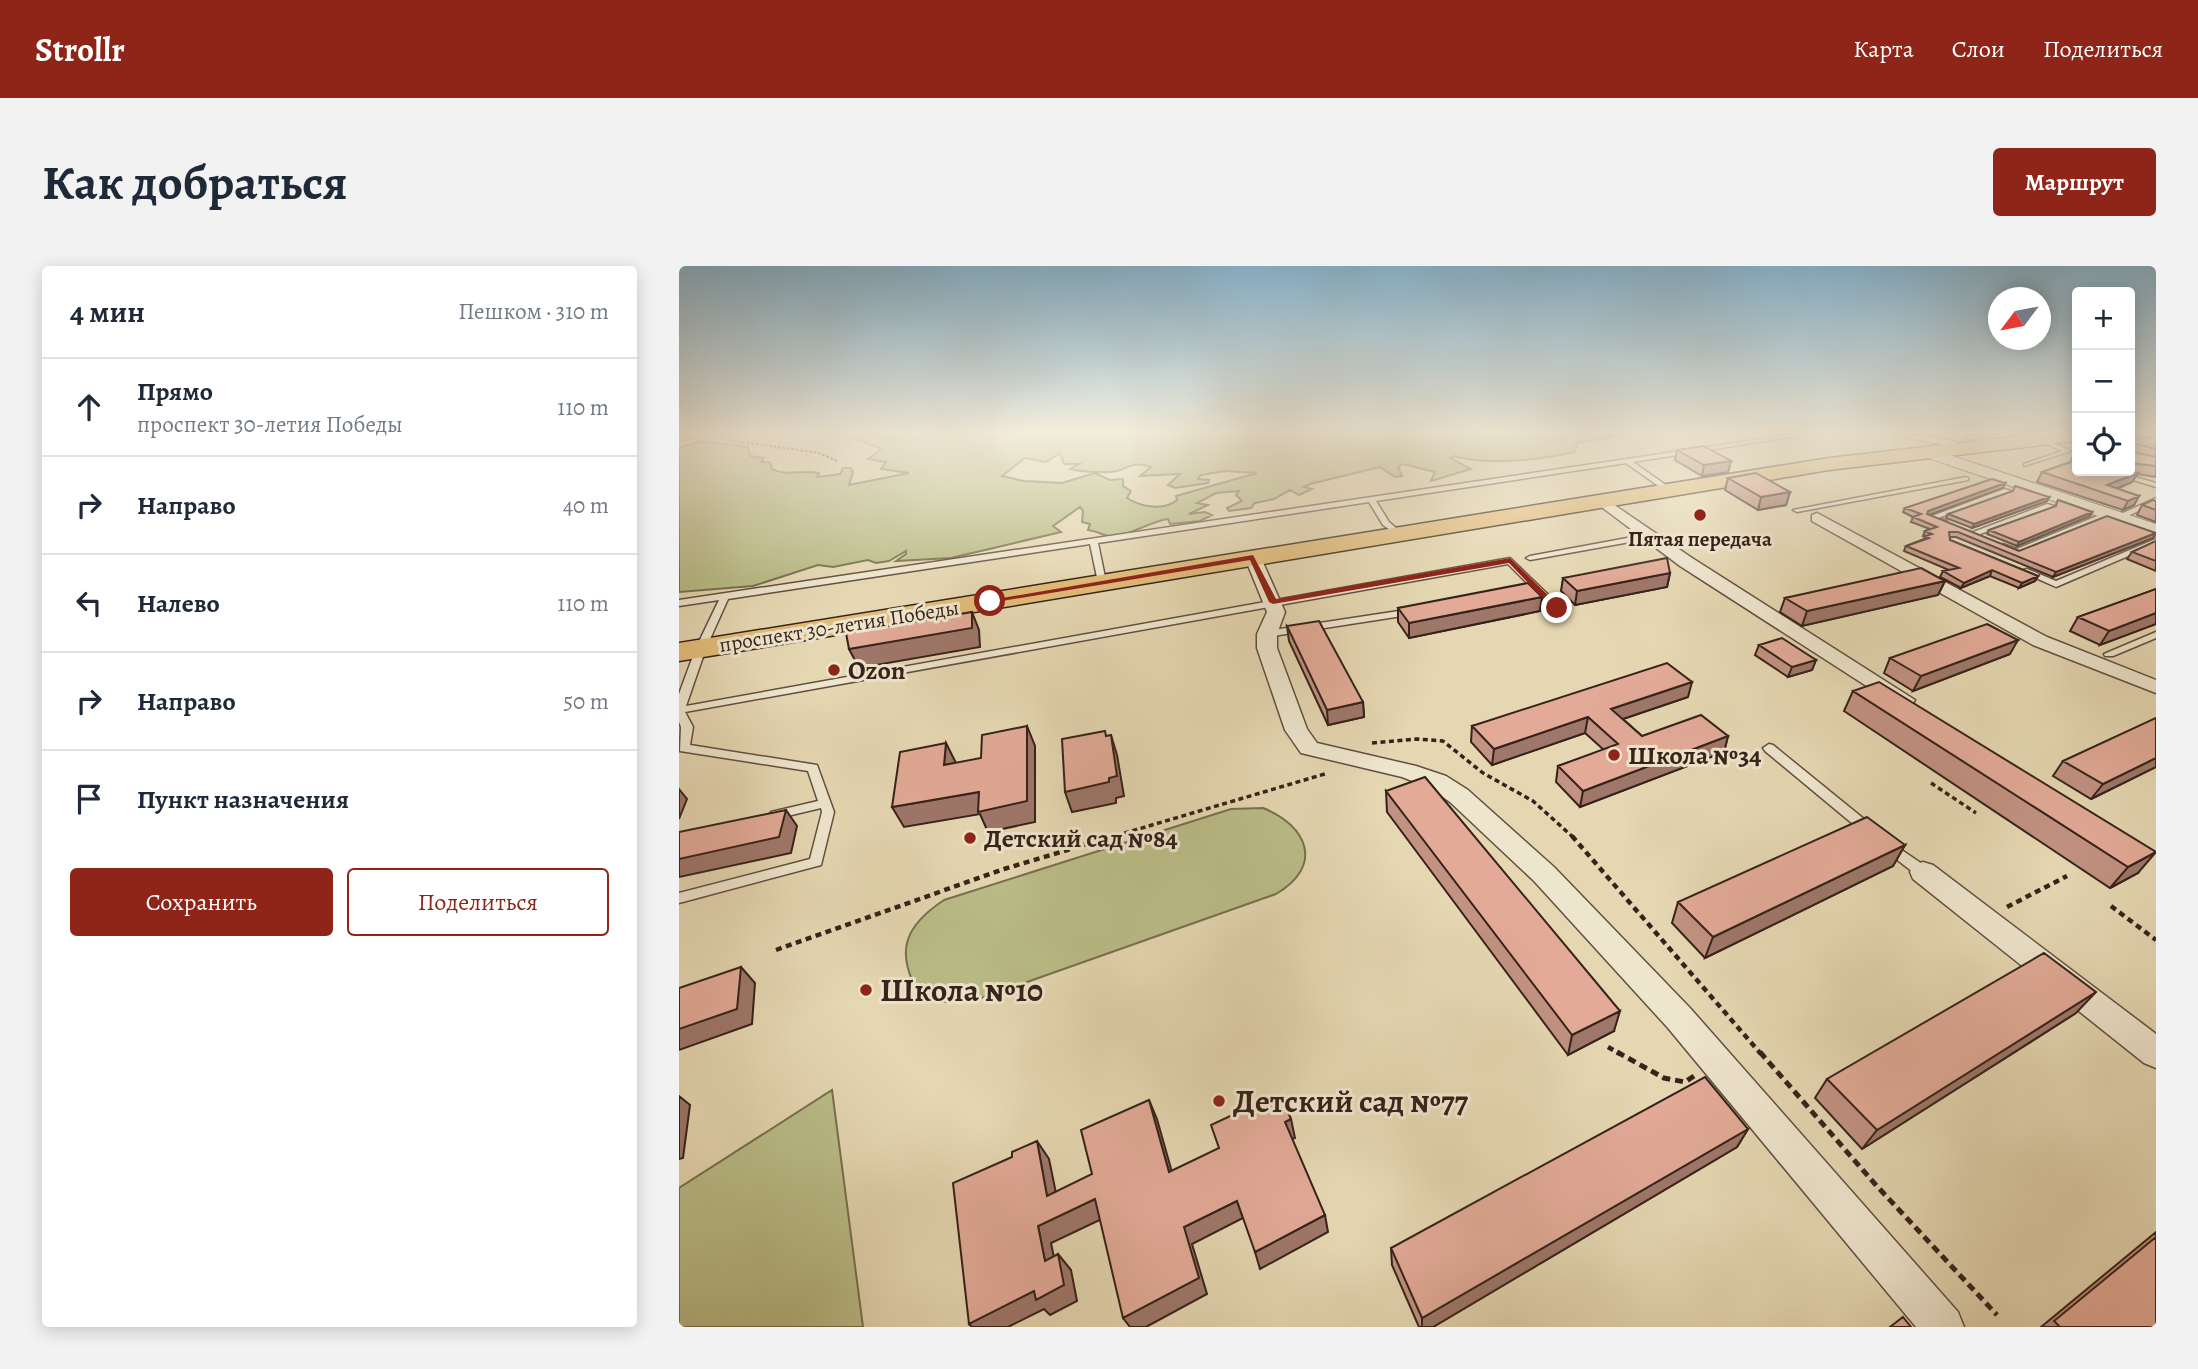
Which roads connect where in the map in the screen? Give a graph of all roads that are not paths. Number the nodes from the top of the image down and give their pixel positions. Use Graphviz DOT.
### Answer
graph roads {
  1 [pos="1489,482"];
  2 [pos="1655,482"];
  3 [pos="1759,482"];
  4 [pos="1953,482"];
  5 [pos="2013,482"];
  6 [pos="1667,490"];
  7 [pos="2007,491"];
  8 [pos="1371,499"];
  9 [pos="2156,500"];
  10 [pos="1604,502"];
  11 [pos="2050,506"];
  12 [pos="1803,510"];
  13 [pos="2114,516"];
  14 [pos="1951,526"];
  15 [pos="1962,530"];
  16 [pos="2156,530"];
  17 [pos="1399,534"];
  18 [pos="1972,534"];
  19 [pos="1649,536"];
  20 [pos="1983,538"];
  21 [pos="1093,541"];
  22 [pos="2156,541"];
  23 [pos="1994,543"];
  24 [pos="1253,558"];
  25 [pos="1529,558"];
  26 [pos="2010,565"];
  27 [pos="1102,582"];
  28 [pos="1536,589"];
  29 [pos="1523,591"];
  30 [pos="726,597"];
  31 [pos="1273,602"];
  32 [pos="679,603"];
  33 [pos="1557,608"];
  34 [pos="1428,609"];
  35 [pos="1267,634"];
  36 [pos="2156,635"];
  37 [pos="690,650"];
  38 [pos="2109,654"];
  39 [pos="2156,687"];
  40 [pos="679,710"];
  41 [pos="1925,713"];
  42 [pos="1769,748"];
  43 [pos="825,803"];
  44 [pos="760,819"];
  45 [pos="1923,873"];
  46 [pos="679,898"];
  47 [pos="2156,1053"];
  48 [pos="1943,1327"];
  1 -- 8 [label="lane"];
  2 -- 6 [label="lane"];
  3 -- 6 [label="main road, проспект 30-летия Победы"];
  4 -- 12 [label="lane"];
  5 -- 13 [label="street"];
  6 -- 10 [label="main road, проспект 30-летия Победы"];
  7 -- 14 [label="lane"];
  8 -- 17 [label="lane"];
  8 -- 21 [label="lane"];
  9 -- 13 [label="lane"];
  10 -- 17 [label="main road, проспект 30-летия Победы"];
  10 -- 19 [label="street"];
  11 -- 18 [label="lane"];
  12 -- 39 [label="street"];
  13 -- 16 [label="street"];
  13 -- 23 [label="lane"];
  15 -- 18 [label="lane"];
  17 -- 24 [label="main road, проспект 30-летия Победы"];
  18 -- 20 [label="lane"];
  19 -- 25 [label="lane"];
  19 -- 41 [label="street"];
  21 -- 27 [label="lane"];
  21 -- 30 [label="lane"];
  22 -- 26 [label="lane"];
  24 -- 27 [label="main road, проспект 30-летия Победы"];
  24 -- 31 [label="street"];
  27 -- 37 [label="main road, проспект 30-летия Победы"];
  28 -- 29 [label="lane"];
  28 -- 31 [label="lane"];
  28 -- 33 [label="lane"];
  30 -- 32 [label="lane"];
  30 -- 37 [label="lane"];
  31 -- 35 [label="street"];
  31 -- 40 [label="lane"];
  34 -- 35 [label="lane"];
  35 -- 48 [label="street"];
  36 -- 38 [label="lane"];
  37 -- 40 [label="lane"];
  40 -- 43 [label="lane"];
  42 -- 45 [label="lane"];
  43 -- 44 [label="lane"];
  43 -- 46 [label="lane"];
  45 -- 47 [label="street"];
}
